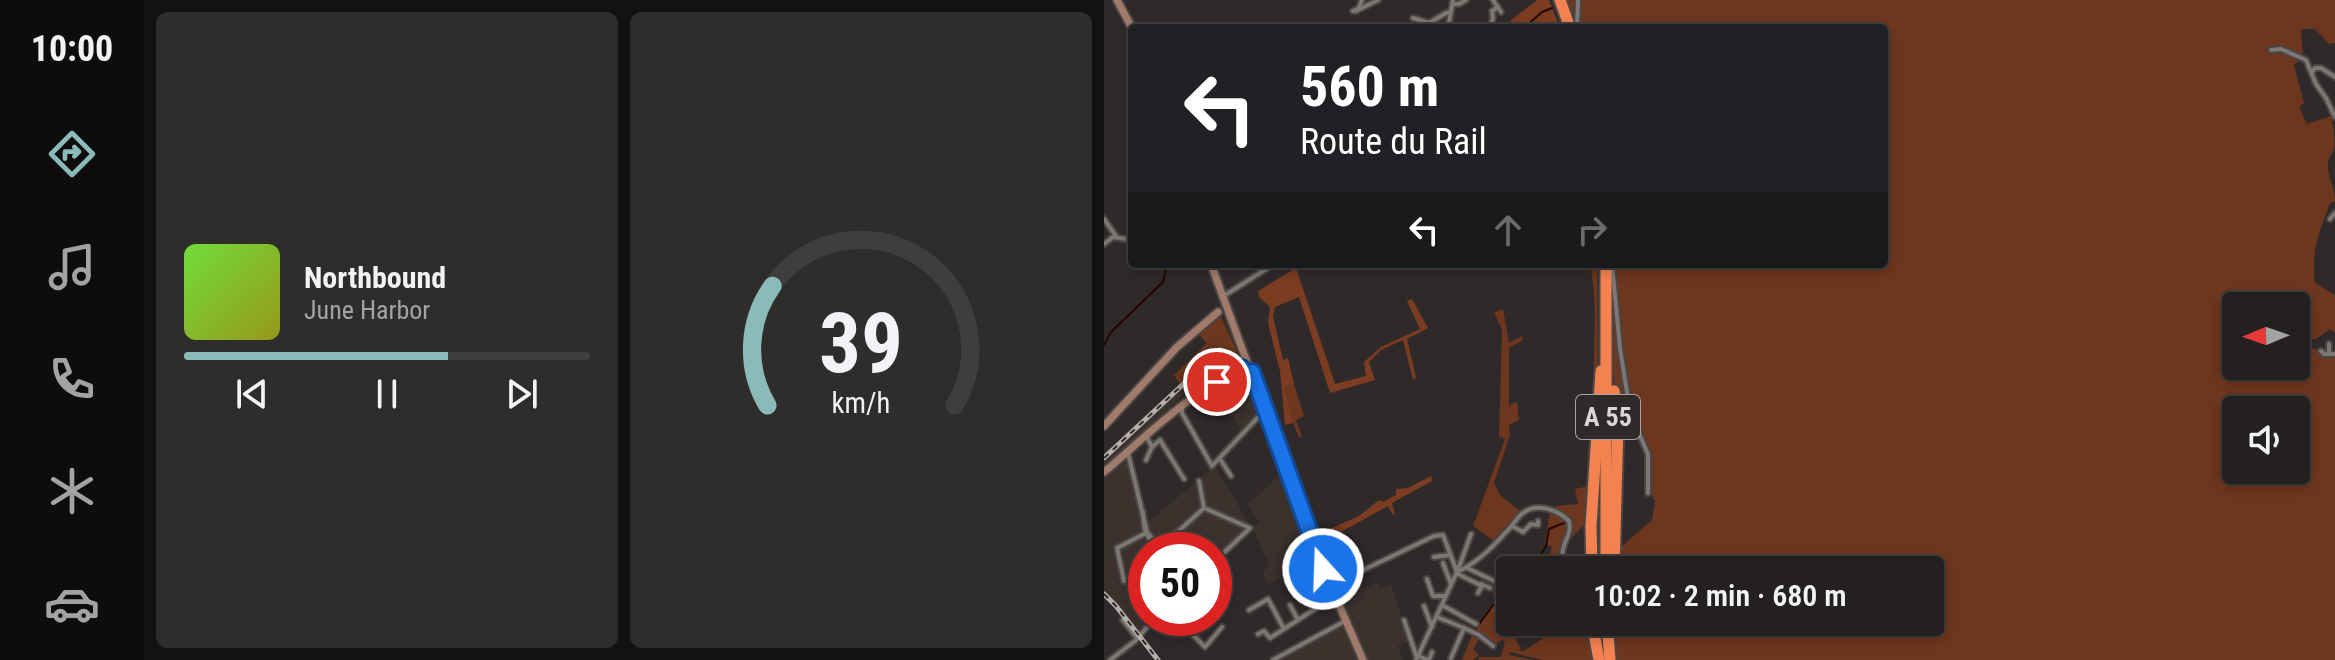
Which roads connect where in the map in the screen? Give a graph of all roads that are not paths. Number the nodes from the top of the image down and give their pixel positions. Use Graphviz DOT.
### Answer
graph roads {
  1 [pos="1117,0"];
  2 [pos="1362,0"];
  3 [pos="1378,0"];
  4 [pos="1466,0"];
  5 [pos="1493,0"];
  6 [pos="1553,0"];
  7 [pos="1560,0"];
  8 [pos="1578,0"];
  9 [pos="1453,2"];
  10 [pos="1451,12"];
  11 [pos="1413,18"];
  12 [pos="1130,24"];
  13 [pos="1449,24"];
  14 [pos="1492,24"];
  15 [pos="1561,24"];
  16 [pos="1569,24"];
  17 [pos="1577,24"];
  18 [pos="2271,50"];
  19 [pos="2312,72"];
  20 [pos="2335,77"];
  21 [pos="2335,117"];
  22 [pos="2335,213"];
  23 [pos="1104,219"];
  24 [pos="2330,219"];
  25 [pos="1116,236"];
  26 [pos="1128,238"];
  27 [pos="1104,244"];
  28 [pos="1212,268"];
  29 [pos="1268,268"];
  30 [pos="1599,268"];
  31 [pos="1606,268"];
  32 [pos="1612,268"];
  33 [pos="1607,283"];
  34 [pos="1222,297"];
  35 [pos="1223,308"];
  36 [pos="2329,344"];
  37 [pos="2321,351"];
  38 [pos="2332,354"];
  39 [pos="1601,366"];
  40 [pos="1246,370"];
  41 [pos="1180,408"];
  42 [pos="1264,411"];
  43 [pos="1104,426"];
  44 [pos="1147,437"];
  45 [pos="1152,447"];
  46 [pos="1128,453"];
  47 [pos="1220,459"];
  48 [pos="1146,460"];
  49 [pos="1104,472"];
  50 [pos="1231,476"];
  51 [pos="1184,479"];
  52 [pos="1199,481"];
  53 [pos="1648,493"];
  54 [pos="1204,508"];
  55 [pos="1538,521"];
  56 [pos="1512,526"];
  57 [pos="1146,532"];
  58 [pos="1179,532"];
  59 [pos="1471,534"];
  60 [pos="1128,542"];
  61 [pos="1232,545"];
  62 [pos="1450,555"];
  63 [pos="1564,556"];
  64 [pos="1592,556"];
  65 [pos="1599,556"];
  66 [pos="1606,556"];
  67 [pos="1614,556"];
  68 [pos="1434,557"];
  69 [pos="1443,563"];
  70 [pos="1467,568"];
  71 [pos="1473,571"];
  72 [pos="1457,572"];
  73 [pos="1470,578"];
  74 [pos="1427,579"];
  75 [pos="1489,579"];
  76 [pos="1124,581"];
  77 [pos="1496,582"];
  78 [pos="1451,584"];
  79 [pos="1330,586"];
  80 [pos="1486,586"];
  81 [pos="1478,593"];
  82 [pos="1335,596"];
  83 [pos="1446,596"];
  84 [pos="1290,605"];
  85 [pos="1442,605"];
  86 [pos="1424,606"];
  87 [pos="1249,610"];
  88 [pos="1436,617"];
  89 [pos="1123,620"];
  90 [pos="1298,620"];
  91 [pos="1346,620"];
  92 [pos="1404,620"];
  93 [pos="1476,624"];
  94 [pos="1432,627"];
  95 [pos="1464,628"];
  96 [pos="1284,629"];
  97 [pos="1258,634"];
  98 [pos="1194,636"];
  99 [pos="1214,636"];
  100 [pos="1595,636"];
  101 [pos="1600,636"];
  102 [pos="1610,636"];
  103 [pos="1137,638"];
  104 [pos="1493,646"];
  105 [pos="1432,652"];
  106 [pos="1417,658"];
  107 [pos="1451,658"];
  108 [pos="1110,660"];
  109 [pos="1273,660"];
  110 [pos="1363,660"];
  111 [pos="1429,660"];
  112 [pos="1601,660"];
  113 [pos="1611,660"];
  1 -- 12 [label="main road"];
  2 -- 3 [label="street"];
  4 -- 9 [label="street"];
  5 -- 14 [label="street"];
  6 -- 15 [label="highway"];
  7 -- 16 [label="highway"];
  8 -- 17 [label="street"];
  9 -- 10 [label="street"];
  10 -- 11 [label="street"];
  10 -- 13 [label="street"];
  18 -- 19 [label="street"];
  19 -- 20 [label="street"];
  19 -- 21 [label="street"];
  22 -- 24 [label="street"];
  23 -- 25 [label="street"];
  25 -- 26 [label="street"];
  25 -- 27 [label="street"];
  28 -- 34 [label="main road"];
  29 -- 34 [label="street"];
  30 -- 39 [label="highway, A 55"];
  31 -- 33 [label="highway, A 55"];
  32 -- 53 [label="street"];
  33 -- 66 [label="highway, A 55"];
  33 -- 67 [label="highway"];
  34 -- 35 [label="main road"];
  35 -- 40 [label="main road"];
  35 -- 43 [label="main road"];
  36 -- 38 [label="street"];
  37 -- 38 [label="street"];
  39 -- 64 [label="highway"];
  39 -- 65 [label="highway, A 55"];
  40 -- 41 [label="main road"];
  40 -- 42 [label="main road"];
  41 -- 44 [label="main road"];
  41 -- 47 [label="street"];
  42 -- 47 [label="street"];
  42 -- 79 [label="main road"];
  44 -- 45 [label="street"];
  44 -- 46 [label="main road"];
  45 -- 48 [label="street"];
  45 -- 51 [label="street"];
  46 -- 49 [label="main road"];
  46 -- 57 [label="street"];
  47 -- 50 [label="street"];
  52 -- 54 [label="street"];
  54 -- 58 [label="street"];
  54 -- 61 [label="street"];
  55 -- 56 [label="street"];
  56 -- 63 [label="street"];
  56 -- 70 [label="street"];
  59 -- 72 [label="street"];
  60 -- 76 [label="street"];
  62 -- 68 [label="street"];
  62 -- 72 [label="street"];
  62 -- 79 [label="street"];
  69 -- 78 [label="street"];
  70 -- 71 [label="street"];
  70 -- 72 [label="street"];
  71 -- 73 [label="street"];
  71 -- 75 [label="street"];
  72 -- 78 [label="street"];
  72 -- 81 [label="street"];
  74 -- 83 [label="street"];
  75 -- 77 [label="street"];
  75 -- 80 [label="street"];
  78 -- 83 [label="street"];
  79 -- 82 [label="main road"];
  82 -- 90 [label="street"];
  82 -- 91 [label="main road"];
  83 -- 85 [label="street"];
  84 -- 90 [label="street"];
  85 -- 88 [label="street"];
  85 -- 93 [label="street"];
  86 -- 94 [label="street"];
  87 -- 96 [label="street"];
  88 -- 94 [label="street"];
  88 -- 95 [label="street"];
  89 -- 103 [label="street"];
  90 -- 96 [label="street"];
  91 -- 109 [label="street"];
  91 -- 110 [label="main road"];
  92 -- 106 [label="street"];
  94 -- 106 [label="street"];
  95 -- 104 [label="street"];
  95 -- 107 [label="street"];
  96 -- 97 [label="street"];
  98 -- 99 [label="street"];
  100 -- 112 [label="highway"];
  101 -- 112 [label="highway"];
  102 -- 113 [label="highway"];
  103 -- 108 [label="street"];
  105 -- 111 [label="street"];
  106 -- 111 [label="street"];
}
